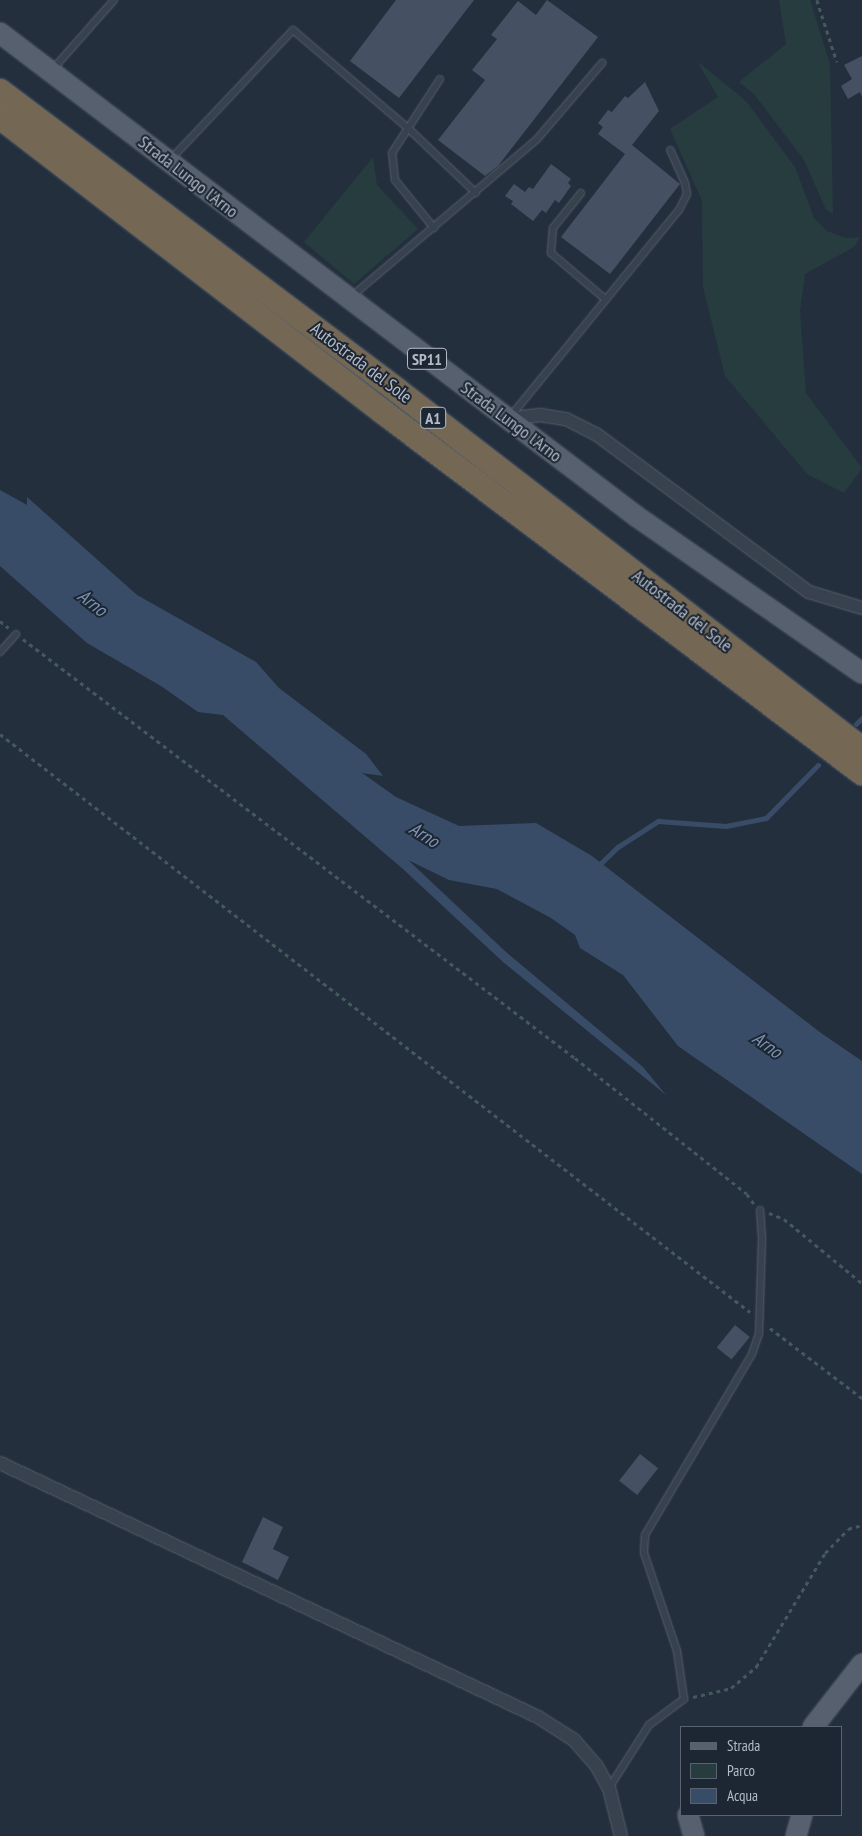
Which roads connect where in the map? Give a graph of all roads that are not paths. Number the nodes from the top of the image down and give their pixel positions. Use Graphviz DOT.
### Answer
graph roads {
  1 [pos="114,0"];
  2 [pos="0,34"];
  3 [pos="602,63"];
  4 [pos="50,72"];
  5 [pos="440,79"];
  6 [pos="0,91"];
  7 [pos="0,117"];
  8 [pos="410,130"];
  9 [pos="670,150"];
  10 [pos="168,162"];
  11 [pos="476,193"];
  12 [pos="581,193"];
  13 [pos="434,228"];
  14 [pos="605,299"];
  15 [pos="347,300"];
  16 [pos="508,420"];
  17 [pos="862,608"];
  18 [pos="16,634"];
  19 [pos="0,652"];
  20 [pos="862,674"];
  21 [pos="862,749"];
  22 [pos="862,773"];
  23 [pos="760,1210"];
  24 [pos="0,1462"];
  25 [pos="862,1664"];
  26 [pos="814,1726"];
  27 [pos="609,1788"];
  28 [pos="688,1816"];
  29 [pos="802,1816"];
  30 [pos="621,1836"];
  31 [pos="694,1836"];
  32 [pos="796,1836"];
  1 -- 4 [label="lane"];
  2 -- 4 [label="main road, Strada Lungo l'Arno / SP11"];
  3 -- 11 [label="lane"];
  4 -- 10 [label="main road, Strada Lungo l'Arno / SP11"];
  5 -- 8 [label="lane"];
  6 -- 21 [label="highway, Autostrada del Sole / A1"];
  7 -- 22 [label="highway, Autostrada del Sole / A1"];
  8 -- 10 [label="lane"];
  8 -- 11 [label="lane"];
  8 -- 13 [label="lane"];
  9 -- 14 [label="lane"];
  10 -- 15 [label="main road, Strada Lungo l'Arno / SP11"];
  11 -- 13 [label="lane"];
  12 -- 14 [label="lane"];
  13 -- 15 [label="lane"];
  14 -- 16 [label="lane"];
  15 -- 16 [label="main road, Strada Lungo l'Arno / SP11"];
  16 -- 17 [label="street"];
  16 -- 20 [label="main road, Strada Lungo l'Arno / SP11"];
  18 -- 19 [label="lane"];
  23 -- 27 [label="lane"];
  24 -- 27 [label="street"];
  25 -- 26 [label="main road"];
  27 -- 30 [label="street"];
  28 -- 31 [label="main road"];
  29 -- 32 [label="main road"];
}
